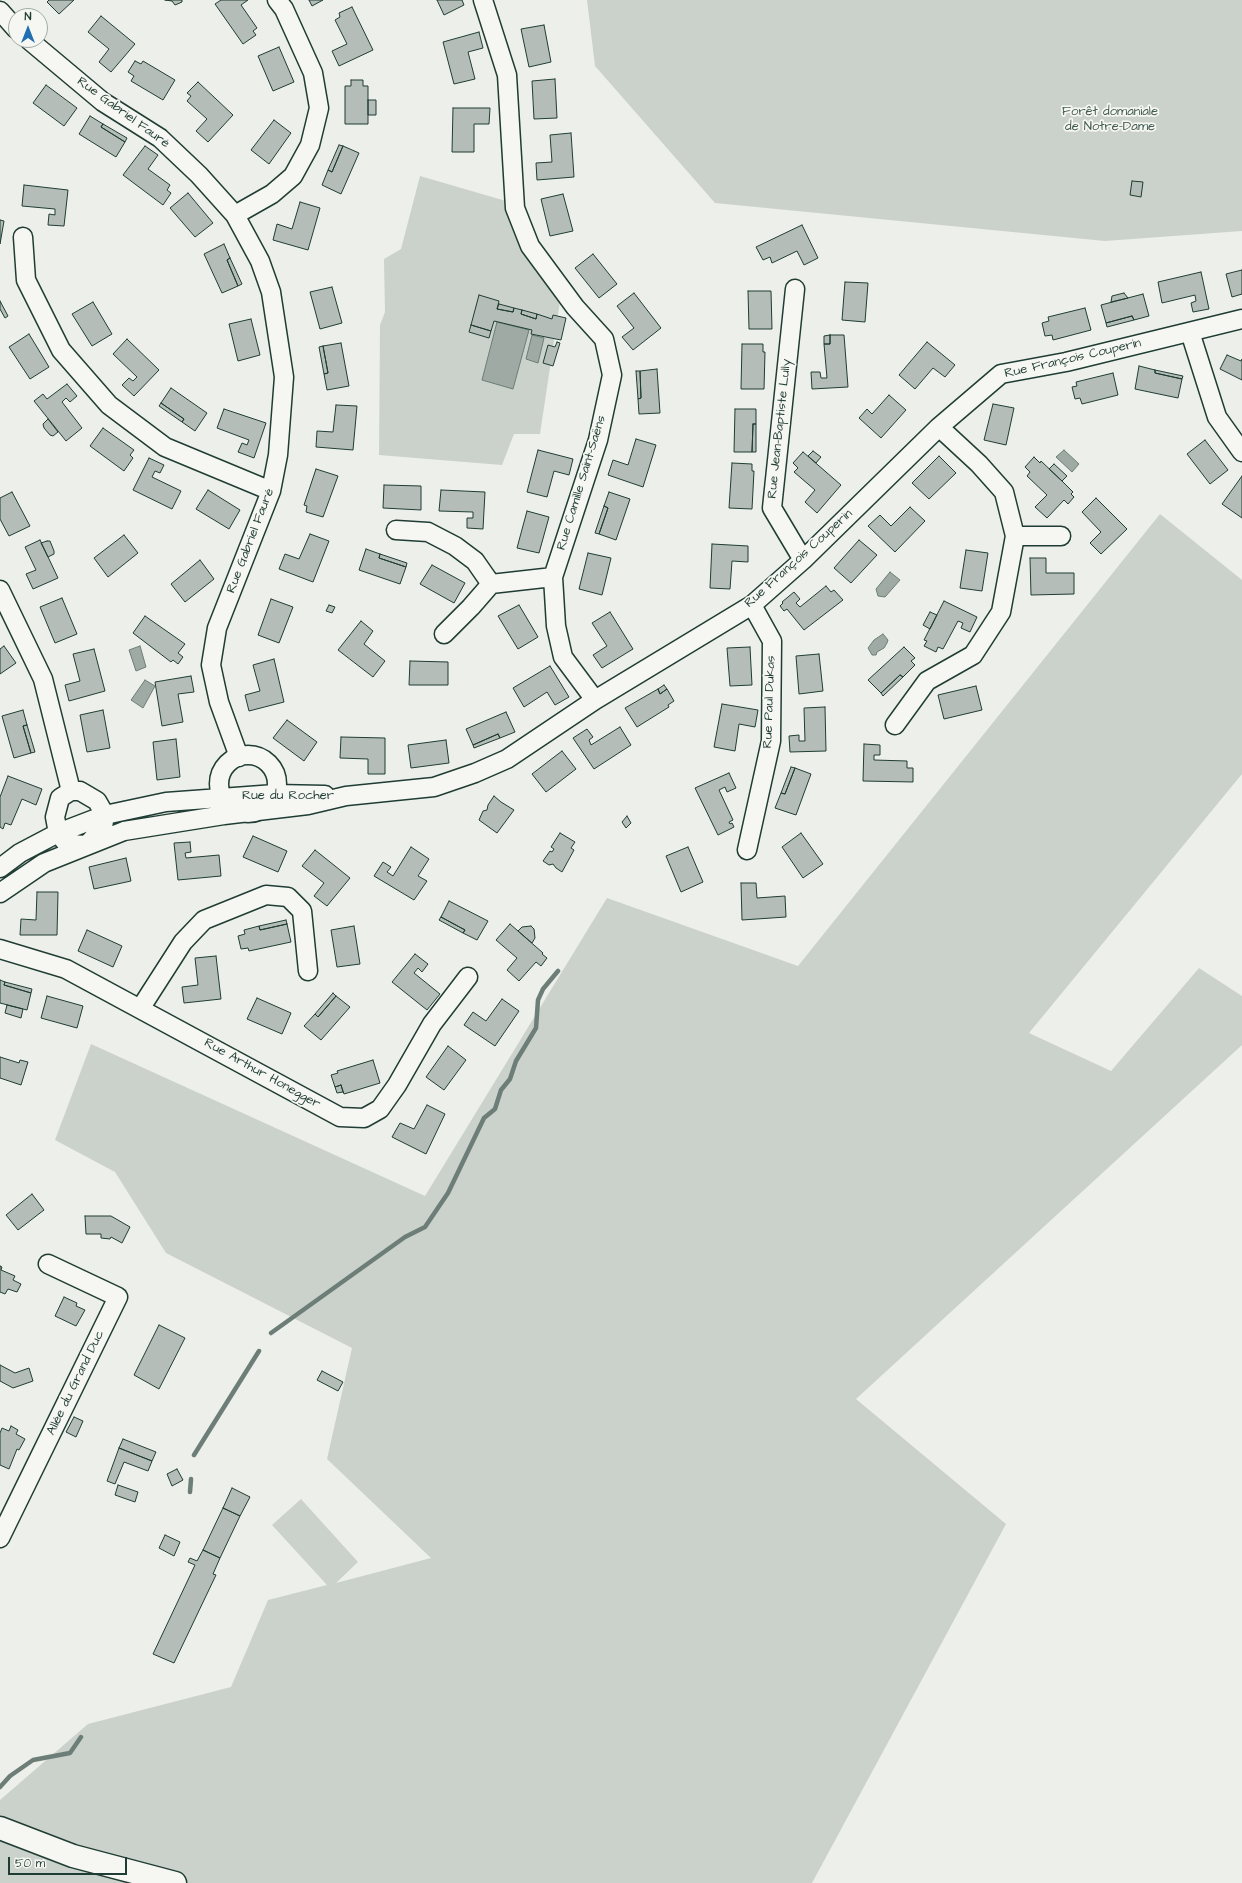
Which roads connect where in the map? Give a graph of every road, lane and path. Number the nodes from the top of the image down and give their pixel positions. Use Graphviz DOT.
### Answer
graph roads {
  1 [pos="277,0"];
  2 [pos="483,0"];
  3 [pos="0,11"];
  4 [pos="8,20"];
  5 [pos="39,48"];
  6 [pos="235,215"];
  7 [pos="23,238"];
  8 [pos="794,289"];
  9 [pos="1242,319"];
  10 [pos="1190,332"];
  11 [pos="939,427"];
  12 [pos="1242,452"];
  13 [pos="271,491"];
  14 [pos="396,530"];
  15 [pos="1015,536"];
  16 [pos="1061,536"];
  17 [pos="803,560"];
  18 [pos="553,577"];
  19 [pos="491,584"];
  20 [pos="3,602"];
  21 [pos="752,605"];
  22 [pos="444,634"];
  23 [pos="595,700"];
  24 [pos="895,725"];
  25 [pos="239,757"];
  26 [pos="71,791"];
  27 [pos="275,794"];
  28 [pos="346,796"];
  29 [pos="222,797"];
  30 [pos="251,813"];
  31 [pos="105,815"];
  32 [pos="58,833"];
  33 [pos="87,845"];
  34 [pos="747,850"];
  35 [pos="0,868"];
  36 [pos="0,893"];
  37 [pos="0,949"];
  38 [pos="308,971"];
  39 [pos="468,977"];
  40 [pos="140,1009"];
  41 [pos="48,1264"];
  42 [pos="0,1538"];
  43 [pos="0,1828"];
  44 [pos="175,1883"];
  1 -- 6 [label="street"];
  2 -- 18 [label="street, Rue Camille Saint-Saëns"];
  3 -- 4 [label="street"];
  5 -- 6 [label="street, Rue Gabriel Fauré"];
  6 -- 13 [label="street, Rue Gabriel Fauré"];
  7 -- 13 [label="street"];
  8 -- 17 [label="street, Rue Jean-Baptiste Lully"];
  9 -- 10 [label="street, Rue François Couperin"];
  10 -- 11 [label="street, Rue François Couperin"];
  10 -- 12 [label="street"];
  11 -- 15 [label="street"];
  11 -- 17 [label="street, Rue François Couperin"];
  13 -- 25 [label="street, Rue Gabriel Fauré"];
  14 -- 19 [label="street"];
  15 -- 16 [label="street"];
  15 -- 24 [label="street"];
  17 -- 21 [label="street, Rue François Couperin"];
  18 -- 19 [label="street"];
  18 -- 23 [label="street, Rue Camille Saint-Saëns"];
  19 -- 22 [label="street"];
  20 -- 26 [label="street"];
  21 -- 23 [label="street, Rue François Couperin"];
  21 -- 34 [label="street, Rue Paul Dukas"];
  23 -- 28 [label="street, Rue François Couperin"];
  25 -- 27 [label="street"];
  25 -- 29 [label="street"];
  26 -- 31 [label="street"];
  26 -- 32 [label="street"];
  27 -- 28 [label="street, Rue du Rocher"];
  27 -- 29 [label="street, Rue du Rocher"];
  27 -- 30 [label="street"];
  28 -- 30 [label="street, Rue du Rocher"];
  29 -- 30 [label="street"];
  29 -- 31 [label="street, Rue du Rocher"];
  30 -- 33 [label="street, Rue du Rocher"];
  31 -- 32 [label="street, Rue du Rocher"];
  31 -- 33 [label="street"];
  32 -- 33 [label="street"];
  32 -- 35 [label="street, Rue du Rocher"];
  33 -- 36 [label="street, Rue du Rocher"];
  37 -- 40 [label="street, Rue Arthur Honegger"];
  38 -- 40 [label="street"];
  39 -- 40 [label="street, Rue Arthur Honegger"];
  41 -- 42 [label="street, Allée du Grand Duc"];
  43 -- 44 [label="street"];
}
